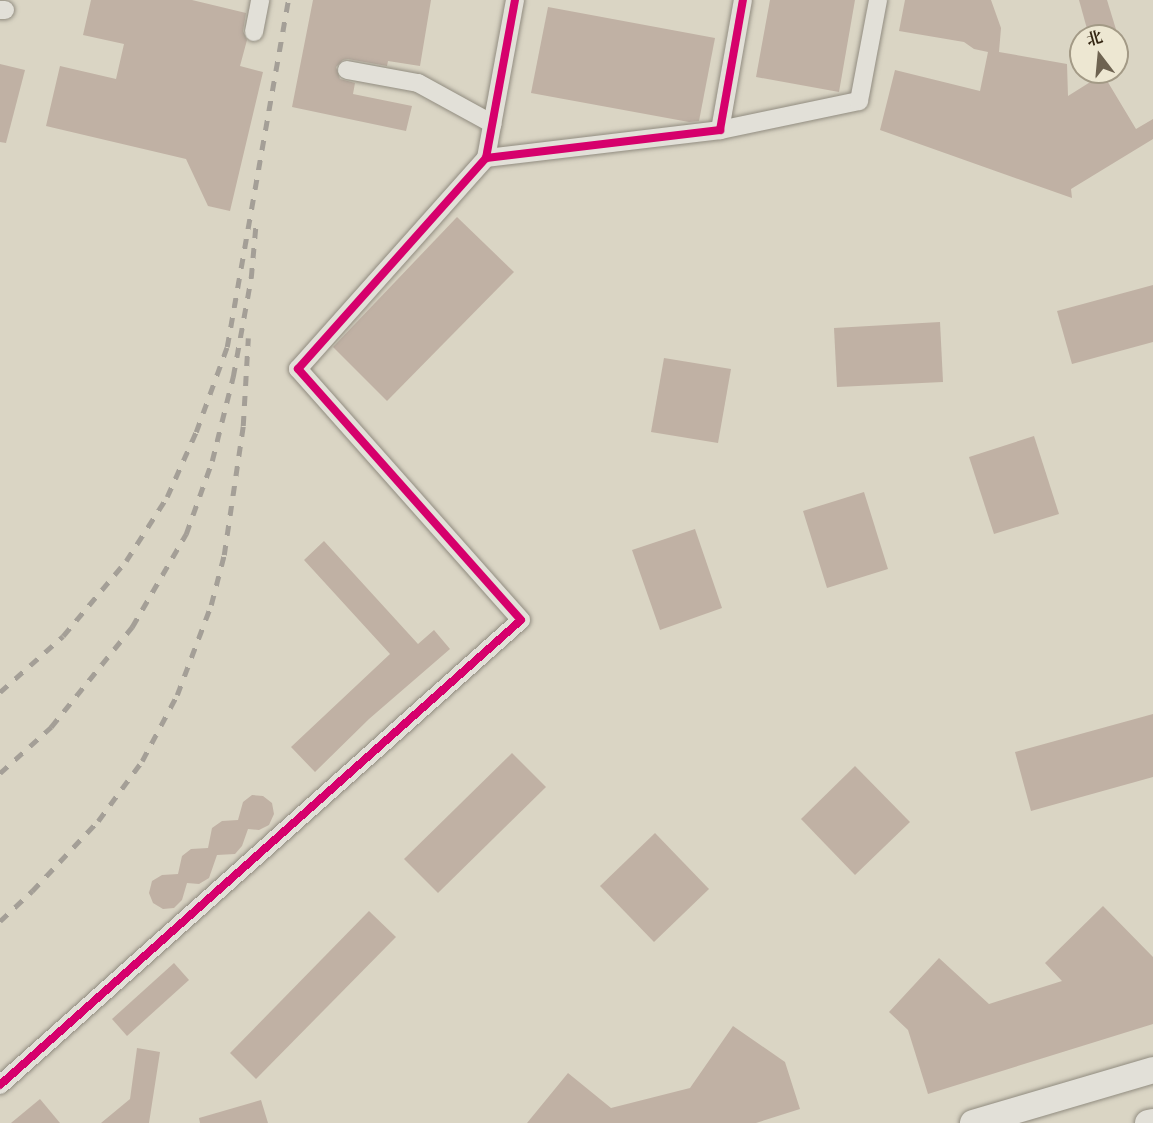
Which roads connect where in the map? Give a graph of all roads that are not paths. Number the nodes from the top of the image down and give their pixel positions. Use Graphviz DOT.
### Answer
graph roads {
  1 [pos="260,0"];
  2 [pos="516,0"];
  3 [pos="743,0"];
  4 [pos="878,0"];
  5 [pos="254,33"];
  6 [pos="347,70"];
  7 [pos="493,124"];
  8 [pos="720,130"];
  9 [pos="486,158"];
  10 [pos="1153,1070"];
  11 [pos="0,1085"];
  12 [pos="1153,1122"];
  13 [pos="973,1123"];
  14 [pos="1148,1123"];
  1 -- 5 [label="street"];
  2 -- 7 [label="street"];
  3 -- 8 [label="street"];
  4 -- 8 [label="street"];
  6 -- 7 [label="street"];
  7 -- 9 [label="street"];
  8 -- 9 [label="street"];
  9 -- 11 [label="street"];
  10 -- 13 [label="main road"];
  12 -- 14 [label="main road"];
}
